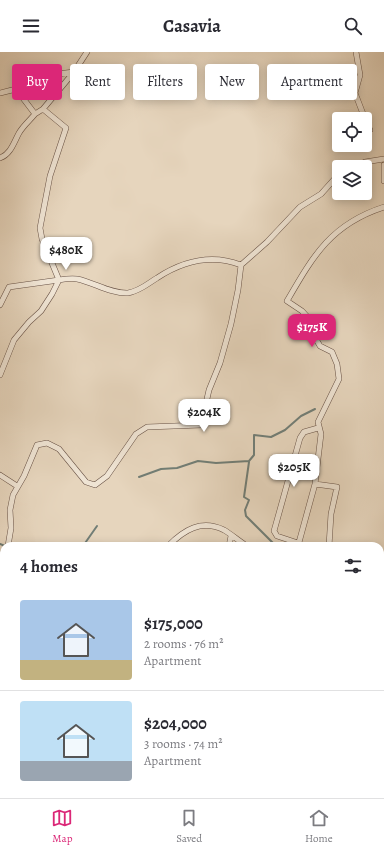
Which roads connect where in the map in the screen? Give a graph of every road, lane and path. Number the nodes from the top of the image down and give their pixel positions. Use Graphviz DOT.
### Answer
graph roads {
  1 [pos="87,52"];
  2 [pos="356,52"];
  3 [pos="79,64"];
  4 [pos="70,77"];
  5 [pos="12,90"];
  6 [pos="0,93"];
  7 [pos="24,100"];
  8 [pos="43,109"];
  9 [pos="362,112"];
  10 [pos="35,114"];
  11 [pos="0,158"];
  12 [pos="384,159"];
  13 [pos="372,161"];
  14 [pos="384,165"];
  15 [pos="384,181"];
  16 [pos="332,182"];
  17 [pos="384,207"];
  18 [pos="242,265"];
  19 [pos="59,280"];
  20 [pos="0,305"];
  21 [pos="0,375"];
  22 [pos="318,428"];
  23 [pos="0,475"];
  24 [pos="316,484"];
  25 [pos="17,486"];
  26 [pos="231,536"];
  27 [pos="9,542"];
  28 [pos="173,542"];
  29 [pos="230,542"];
  30 [pos="241,542"];
  31 [pos="291,542"];
  32 [pos="299,542"];
  33 [pos="329,542"];
  1 -- 3 [label="street"];
  2 -- 9 [label="street"];
  4 -- 8 [label="street"];
  5 -- 6 [label="street"];
  7 -- 10 [label="street"];
  8 -- 10 [label="street"];
  8 -- 19 [label="street"];
  10 -- 11 [label="street"];
  12 -- 13 [label="street"];
  14 -- 15 [label="street"];
  16 -- 18 [label="street"];
  17 -- 22 [label="street"];
  18 -- 19 [label="street"];
  18 -- 25 [label="street"];
  19 -- 20 [label="street"];
  19 -- 21 [label="street"];
  22 -- 24 [label="street"];
  22 -- 31 [label="street"];
  23 -- 25 [label="street"];
  24 -- 32 [label="street"];
  24 -- 33 [label="street"];
  25 -- 27 [label="street"];
  26 -- 28 [label="street"];
  26 -- 29 [label="street"];
  26 -- 30 [label="street"];
}
